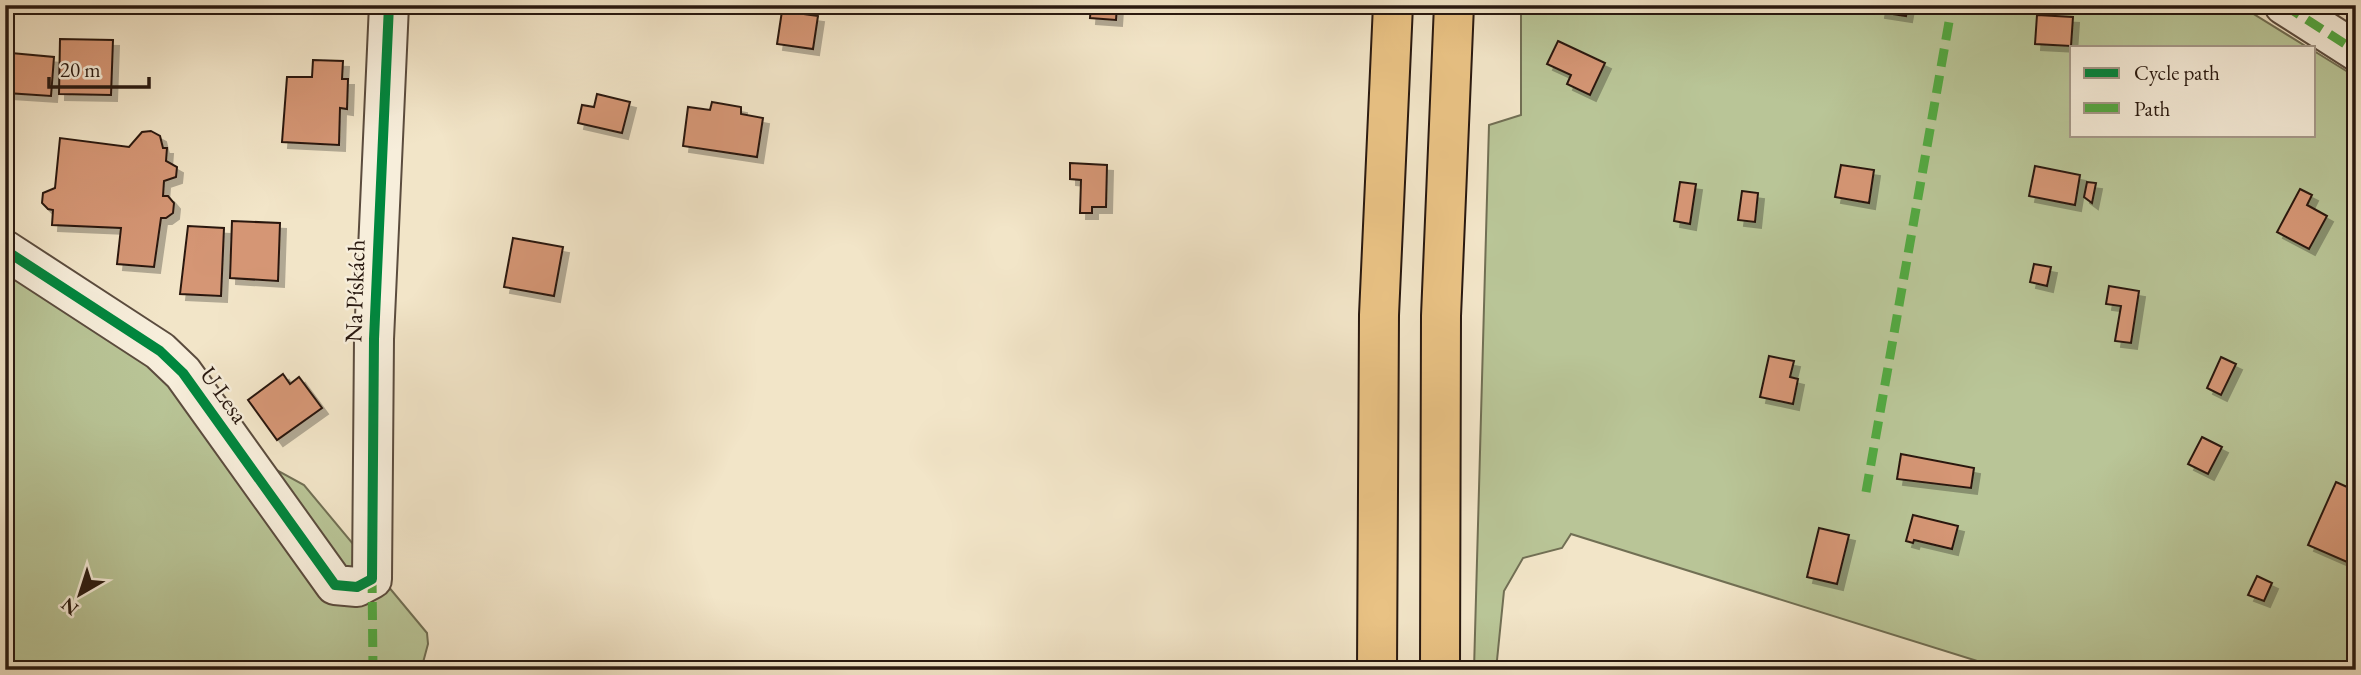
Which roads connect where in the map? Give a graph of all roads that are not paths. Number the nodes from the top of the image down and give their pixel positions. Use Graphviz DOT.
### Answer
graph roads {
  1 [pos="389,5"];
  2 [pos="1393,5"];
  3 [pos="1454,5"];
  4 [pos="2284,5"];
  5 [pos="2356,51"];
  6 [pos="5,250"];
  7 [pos="372,579"];
  8 [pos="1377,670"];
  9 [pos="1440,670"];
  1 -- 7 [label="street, Na Pískách"];
  2 -- 8 [label="highway"];
  3 -- 9 [label="highway"];
  4 -- 5 [label="street"];
  6 -- 7 [label="street, U Lesa"];
}
